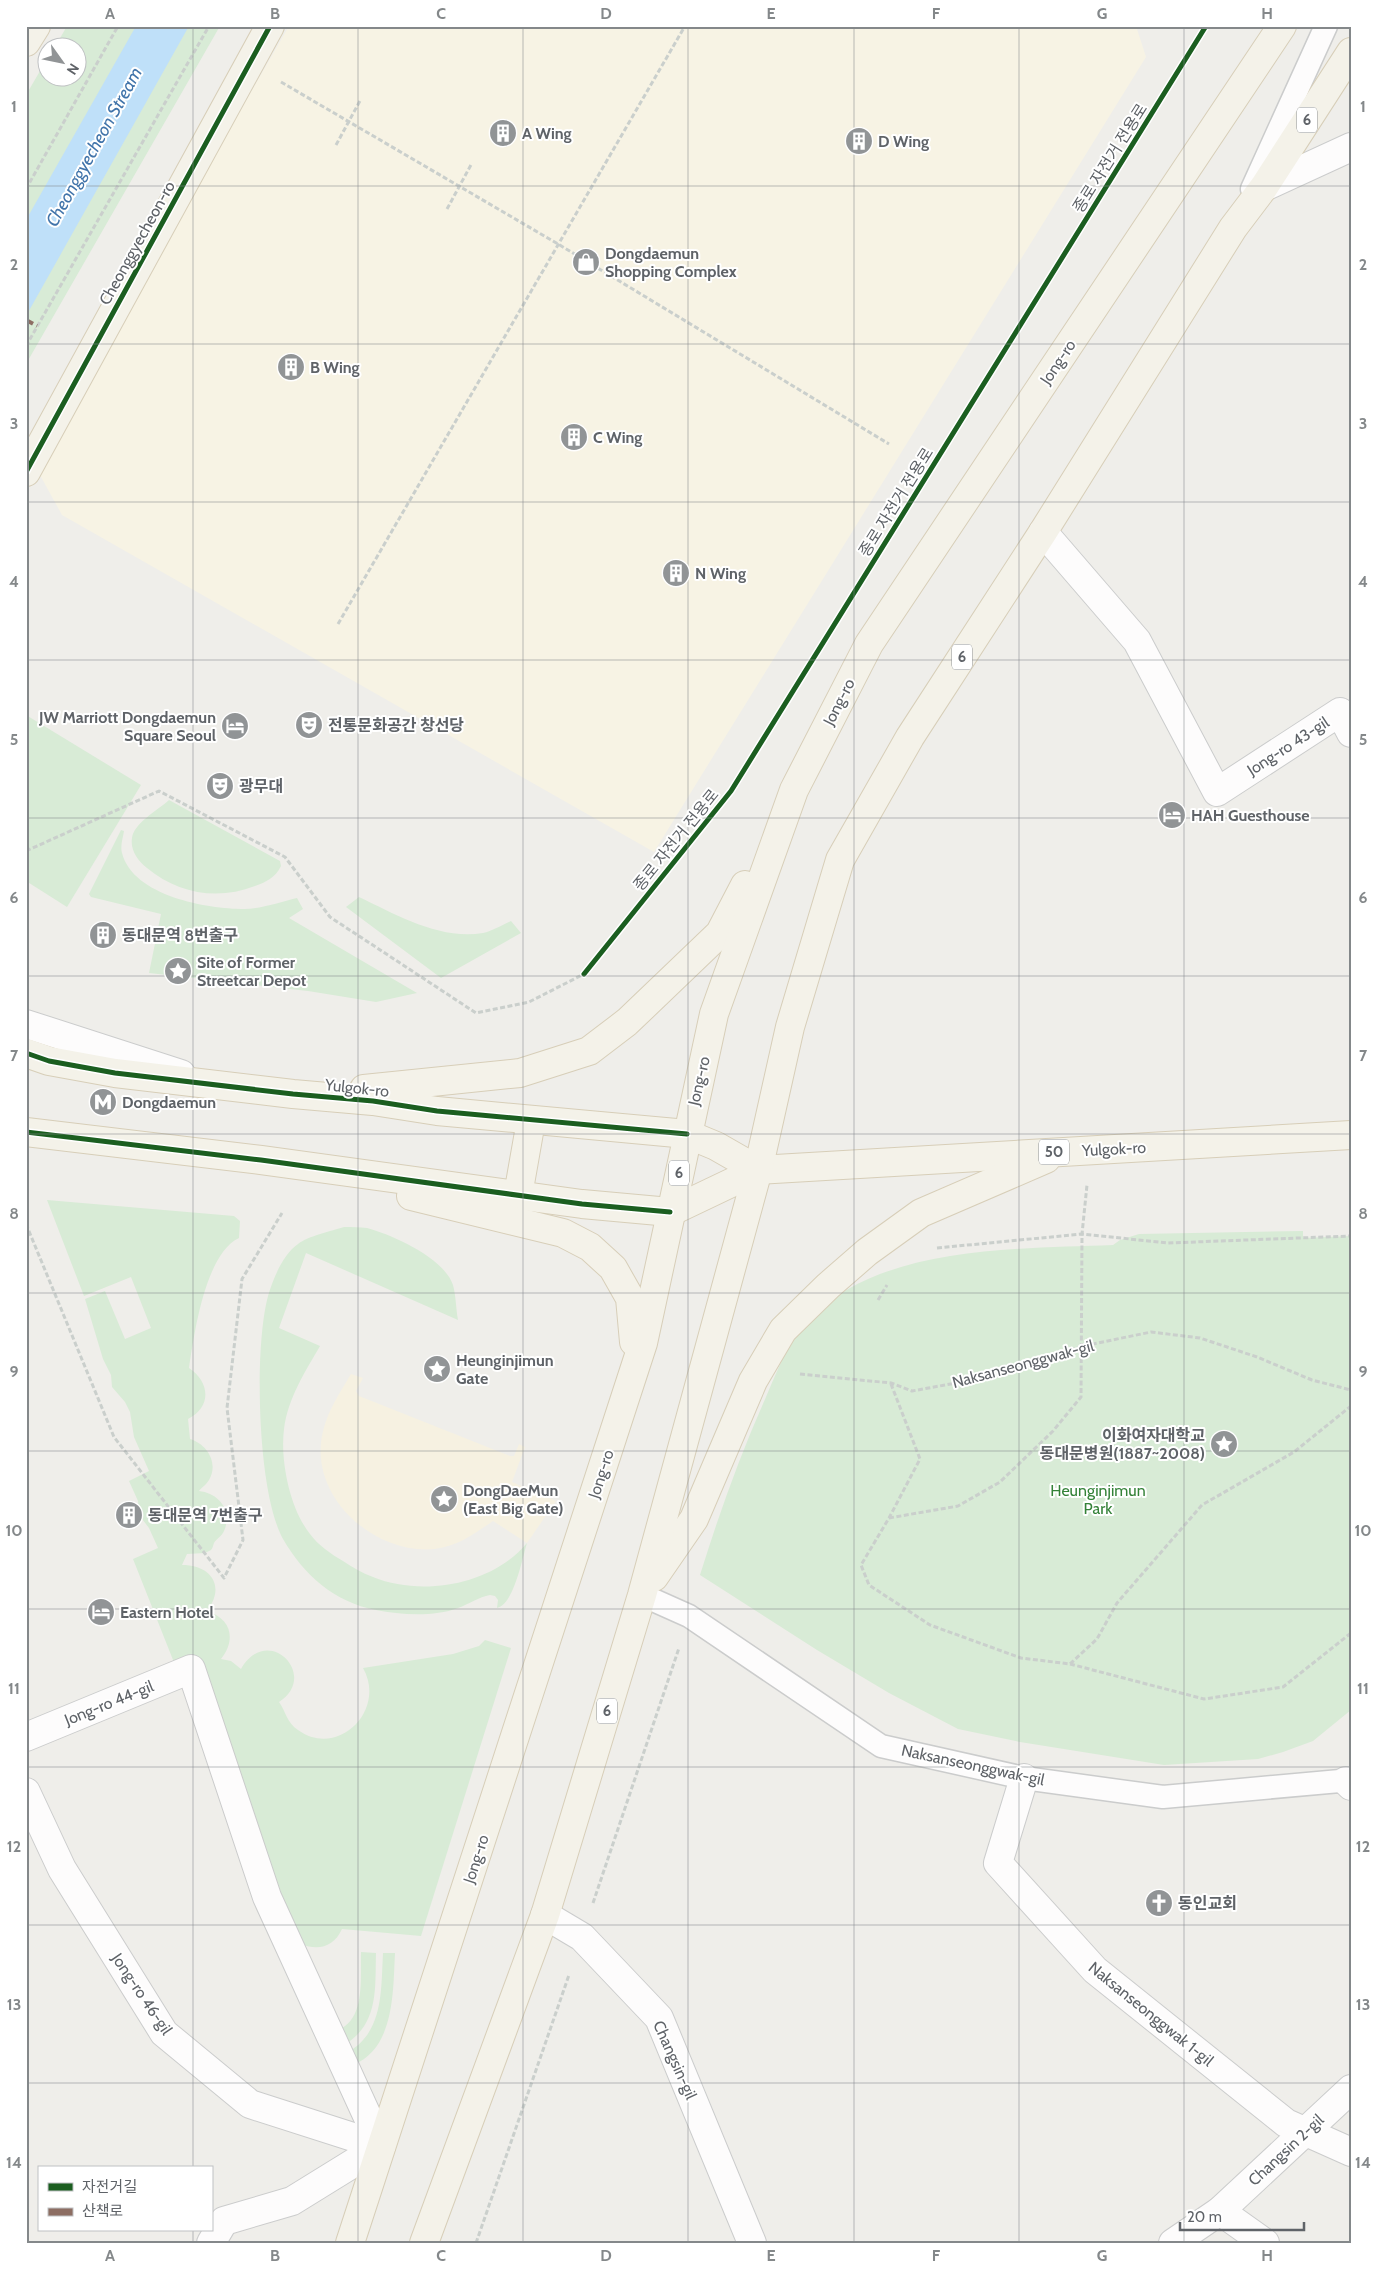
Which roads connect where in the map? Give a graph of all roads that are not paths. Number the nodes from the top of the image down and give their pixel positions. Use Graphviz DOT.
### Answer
graph roads {
  1 [pos="36,26"];
  2 [pos="270,26"];
  3 [pos="1282,26"];
  4 [pos="1326,26"];
  5 [pos="26,42"];
  6 [pos="1351,52"];
  7 [pos="1351,147"];
  8 [pos="1264,187"];
  9 [pos="1234,228"];
  10 [pos="26,472"];
  11 [pos="1043,532"];
  12 [pos="1351,733"];
  13 [pos="794,790"];
  14 [pos="26,1024"];
  15 [pos="26,1053"];
  16 [pos="218,1086"];
  17 [pos="293,1094"];
  18 [pos="531,1121"];
  19 [pos="26,1132"];
  20 [pos="688,1134"];
  21 [pos="1351,1135"];
  22 [pos="1063,1152"];
  23 [pos="261,1160"];
  24 [pos="758,1170"];
  25 [pos="518,1195"];
  26 [pos="670,1212"];
  27 [pos="635,1369"];
  28 [pos="642,1595"];
  29 [pos="26,1738"];
  30 [pos="1024,1778"];
  31 [pos="1349,1782"];
  32 [pos="26,1792"];
  33 [pos="545,1915"];
  34 [pos="1351,2089"];
  35 [pos="1306,2132"];
  36 [pos="381,2146"];
  37 [pos="1351,2152"];
  38 [pos="1220,2211"];
  39 [pos="211,2243"];
  40 [pos="350,2243"];
  41 [pos="424,2243"];
  42 [pos="752,2243"];
  43 [pos="1173,2243"];
  44 [pos="1265,2243"];
  1 -- 5 [label="main road"];
  2 -- 10 [label="main road, Cheonggyecheon-ro"];
  3 -- 13 [label="main road, Jong-ro / 6"];
  4 -- 9 [label="lane"];
  6 -- 8 [label="main road, 6"];
  7 -- 8 [label="street"];
  8 -- 9 [label="main road, 6"];
  9 -- 11 [label="main road, 6"];
  11 -- 12 [label="street, Jong-ro 43-gil"];
  11 -- 24 [label="main road, 6"];
  13 -- 17 [label="main road"];
  13 -- 20 [label="main road, Jong-ro / 6"];
  14 -- 16 [label="street"];
  15 -- 16 [label="main road, Yulgok-ro"];
  16 -- 17 [label="main road, Yulgok-ro"];
  17 -- 18 [label="main road, Yulgok-ro"];
  18 -- 20 [label="main road, Yulgok-ro"];
  18 -- 25 [label="main road"];
  19 -- 23 [label="main road"];
  20 -- 24 [label="main road, Yulgok-ro"];
  20 -- 26 [label="main road, Jong-ro / 6"];
  21 -- 22 [label="main road, Yulgok-ro / 50"];
  22 -- 24 [label="main road, Yulgok-ro / 50"];
  22 -- 28 [label="main road"];
  23 -- 25 [label="main road"];
  23 -- 27 [label="main road"];
  24 -- 26 [label="main road, Yulgok-ro"];
  24 -- 28 [label="main road, 6"];
  25 -- 26 [label="main road"];
  26 -- 27 [label="main road, Jong-ro / 6"];
  27 -- 36 [label="main road, Jong-ro / 6"];
  28 -- 30 [label="lane, Naksanseonggwak-gil"];
  28 -- 33 [label="main road, 6"];
  29 -- 36 [label="street, Jong-ro 44-gil"];
  30 -- 31 [label="lane, Naksanseonggwak-gil"];
  30 -- 35 [label="street, Naksanseonggwak 1-gil"];
  32 -- 36 [label="street, Jong-ro 46-gil"];
  33 -- 41 [label="main road, 6"];
  33 -- 42 [label="street, Changsin-gil"];
  34 -- 35 [label="street, Changsin 2-gil"];
  35 -- 37 [label="street, Naksanseonggwak 1-gil"];
  35 -- 38 [label="street, Changsin 2-gil"];
  36 -- 39 [label="street"];
  36 -- 40 [label="main road, Jong-ro / 6"];
  38 -- 43 [label="street, Changsin 2-gil"];
  38 -- 44 [label="street"];
}
